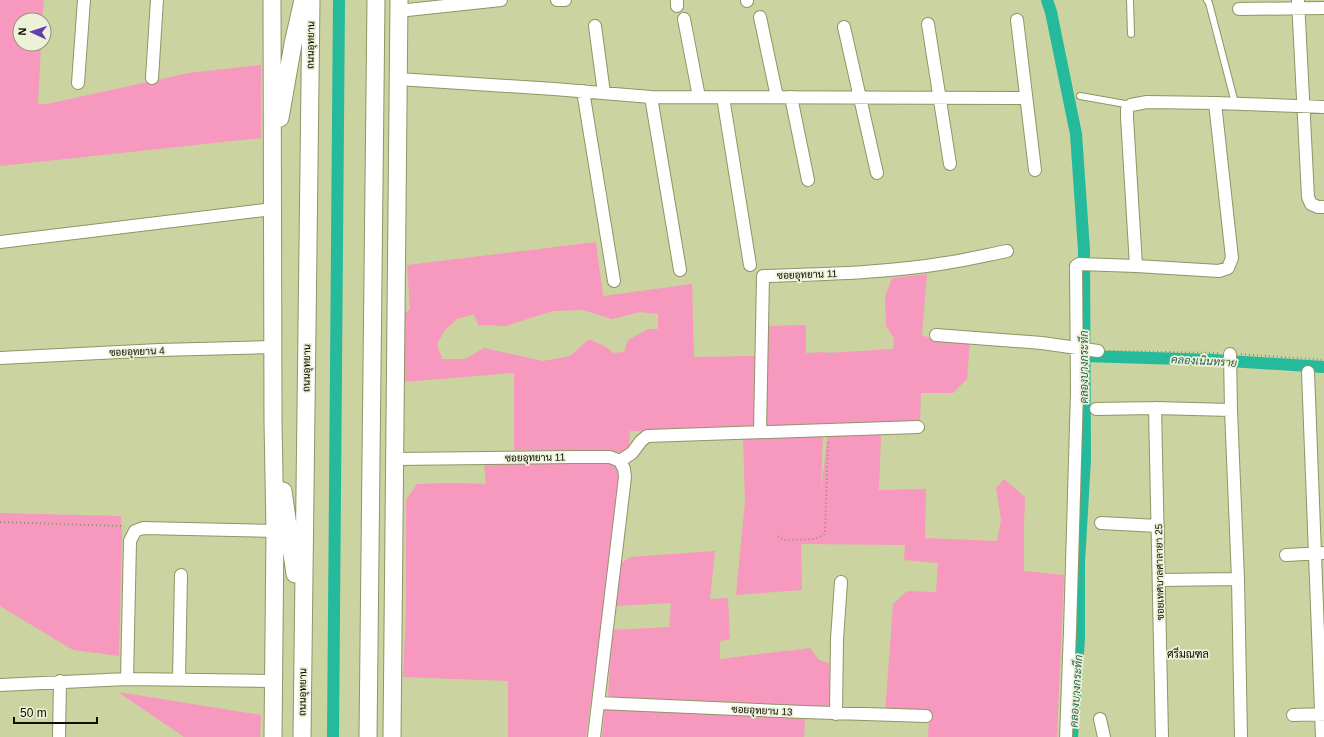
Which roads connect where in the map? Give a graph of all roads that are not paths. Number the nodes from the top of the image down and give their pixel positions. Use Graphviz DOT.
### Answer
graph roads {
  1 [pos="84,0"];
  2 [pos="157,0"];
  3 [pos="272,0"];
  4 [pos="303,0"];
  5 [pos="311,0"];
  6 [pos="376,0"];
  7 [pos="501,0"];
  8 [pos="557,0"];
  9 [pos="565,0"];
  10 [pos="1130,0"];
  11 [pos="1207,0"];
  12 [pos="1298,4"];
  13 [pos="398,6"];
  14 [pos="1324,8"];
  15 [pos="1239,9"];
  16 [pos="760,17"];
  17 [pos="684,19"];
  18 [pos="1017,20"];
  19 [pos="928,24"];
  20 [pos="595,26"];
  21 [pos="844,27"];
  22 [pos="1131,34"];
  23 [pos="398,50"];
  24 [pos="152,78"];
  25 [pos="398,79"];
  26 [pos="78,83"];
  27 [pos="583,91"];
  28 [pos="604,93"];
  29 [pos="1080,96"];
  30 [pos="651,97"];
  31 [pos="699,97"];
  32 [pos="723,97"];
  33 [pos="777,97"];
  34 [pos="791,97"];
  35 [pos="860,98"];
  36 [pos="939,98"];
  37 [pos="1026,98"];
  38 [pos="1215,102"];
  39 [pos="1234,103"];
  40 [pos="1131,105"];
  41 [pos="1304,106"];
  42 [pos="1324,107"];
  43 [pos="273,157"];
  44 [pos="950,164"];
  45 [pos="1035,170"];
  46 [pos="877,173"];
  47 [pos="808,180"];
  48 [pos="1324,207"];
  49 [pos="273,209"];
  50 [pos="373,222"];
  51 [pos="0,242"];
  52 [pos="1007,251"];
  53 [pos="750,265"];
  54 [pos="1136,266"];
  55 [pos="680,270"];
  56 [pos="614,281"];
  57 [pos="936,335"];
  58 [pos="273,347"];
  59 [pos="1078,348"];
  60 [pos="1098,350"];
  61 [pos="0,358"];
  62 [pos="1230,358"];
  63 [pos="1308,372"];
  64 [pos="1096,408"];
  65 [pos="1155,408"];
  66 [pos="1231,410"];
  67 [pos="273,421"];
  68 [pos="918,427"];
  69 [pos="760,432"];
  70 [pos="395,459"];
  71 [pos="620,461"];
  72 [pos="1101,523"];
  73 [pos="1158,526"];
  74 [pos="275,531"];
  75 [pos="1319,553"];
  76 [pos="1286,555"];
  77 [pos="180,575"];
  78 [pos="1238,579"];
  79 [pos="1159,580"];
  80 [pos="841,582"];
  81 [pos="303,658"];
  82 [pos="127,679"];
  83 [pos="180,679"];
  84 [pos="273,681"];
  85 [pos="60,682"];
  86 [pos="0,685"];
  87 [pos="599,703"];
  88 [pos="836,714"];
  89 [pos="1322,714"];
  90 [pos="1293,715"];
  91 [pos="926,716"];
  92 [pos="1100,719"];
  93 [pos="59,737"];
  94 [pos="273,737"];
  95 [pos="302,737"];
  96 [pos="368,737"];
  97 [pos="392,737"];
  98 [pos="594,737"];
  99 [pos="1066,737"];
  100 [pos="1104,737"];
  101 [pos="1162,737"];
  102 [pos="1241,737"];
  103 [pos="1322,737"];
  1 -- 26 [label="street"];
  2 -- 24 [label="street"];
  3 -- 43 [label="main road"];
  4 -- 43 [label="main road"];
  5 -- 81 [label="main road, ถนนอุทยาน"];
  6 -- 50 [label="main road"];
  7 -- 13 [label="street"];
  8 -- 9 [label="street"];
  10 -- 22 [label="lane"];
  11 -- 39 [label="lane"];
  12 -- 14 [label="street"];
  12 -- 15 [label="street"];
  12 -- 41 [label="street"];
  13 -- 23 [label="main road"];
  16 -- 33 [label="street"];
  17 -- 31 [label="street"];
  18 -- 37 [label="street"];
  19 -- 36 [label="street"];
  20 -- 28 [label="street"];
  21 -- 35 [label="street"];
  23 -- 25 [label="main road"];
  23 -- 50 [label="main road"];
  25 -- 27 [label="street"];
  25 -- 70 [label="main road"];
  27 -- 28 [label="street"];
  27 -- 56 [label="street"];
  28 -- 30 [label="street"];
  29 -- 40 [label="lane"];
  30 -- 31 [label="street"];
  30 -- 55 [label="street"];
  31 -- 32 [label="street"];
  32 -- 33 [label="street"];
  32 -- 53 [label="street"];
  33 -- 34 [label="street"];
  34 -- 35 [label="street"];
  34 -- 47 [label="street"];
  35 -- 36 [label="street"];
  35 -- 46 [label="street"];
  36 -- 37 [label="street"];
  36 -- 44 [label="street"];
  37 -- 45 [label="street"];
  38 -- 39 [label="street"];
  38 -- 40 [label="street"];
  38 -- 54 [label="street"];
  39 -- 41 [label="street"];
  40 -- 54 [label="street"];
  41 -- 42 [label="street"];
  41 -- 48 [label="street"];
  43 -- 49 [label="main road"];
  49 -- 51 [label="street"];
  49 -- 58 [label="main road"];
  50 -- 96 [label="main road"];
  52 -- 69 [label="street, ซอยอุทยาน 11"];
  54 -- 59 [label="street"];
  57 -- 59 [label="street"];
  58 -- 61 [label="street, ซอยอุทยาน 4"];
  58 -- 67 [label="main road"];
  59 -- 60 [label="street"];
  59 -- 99 [label="street"];
  62 -- 66 [label="street"];
  63 -- 75 [label="street"];
  64 -- 65 [label="street"];
  65 -- 66 [label="street"];
  65 -- 73 [label="street, ซอยเทศบาลศาลายา 25"];
  66 -- 78 [label="street"];
  67 -- 74 [label="main road"];
  67 -- 81 [label="main road"];
  68 -- 69 [label="street"];
  69 -- 71 [label="street"];
  70 -- 71 [label="street, ซอยอุทยาน 11"];
  70 -- 97 [label="main road"];
  71 -- 87 [label="street"];
  72 -- 73 [label="street"];
  73 -- 79 [label="street, ซอยเทศบาลศาลายา 25"];
  74 -- 82 [label="street"];
  74 -- 84 [label="main road"];
  75 -- 76 [label="street"];
  75 -- 89 [label="street"];
  77 -- 83 [label="street"];
  78 -- 79 [label="street"];
  78 -- 102 [label="street"];
  79 -- 101 [label="street, ซอยเทศบาลศาลายา 25"];
  80 -- 88 [label="street"];
  81 -- 95 [label="main road, ถนนอุทยาน"];
  82 -- 83 [label="street"];
  82 -- 85 [label="street"];
  83 -- 84 [label="street"];
  84 -- 94 [label="main road"];
  85 -- 86 [label="street"];
  85 -- 93 [label="street"];
  87 -- 88 [label="street, ซอยอุทยาน 13"];
  87 -- 98 [label="street"];
  88 -- 91 [label="street, ซอยอุทยาน 13"];
  89 -- 90 [label="street"];
  89 -- 103 [label="street"];
  92 -- 100 [label="street"];
}
